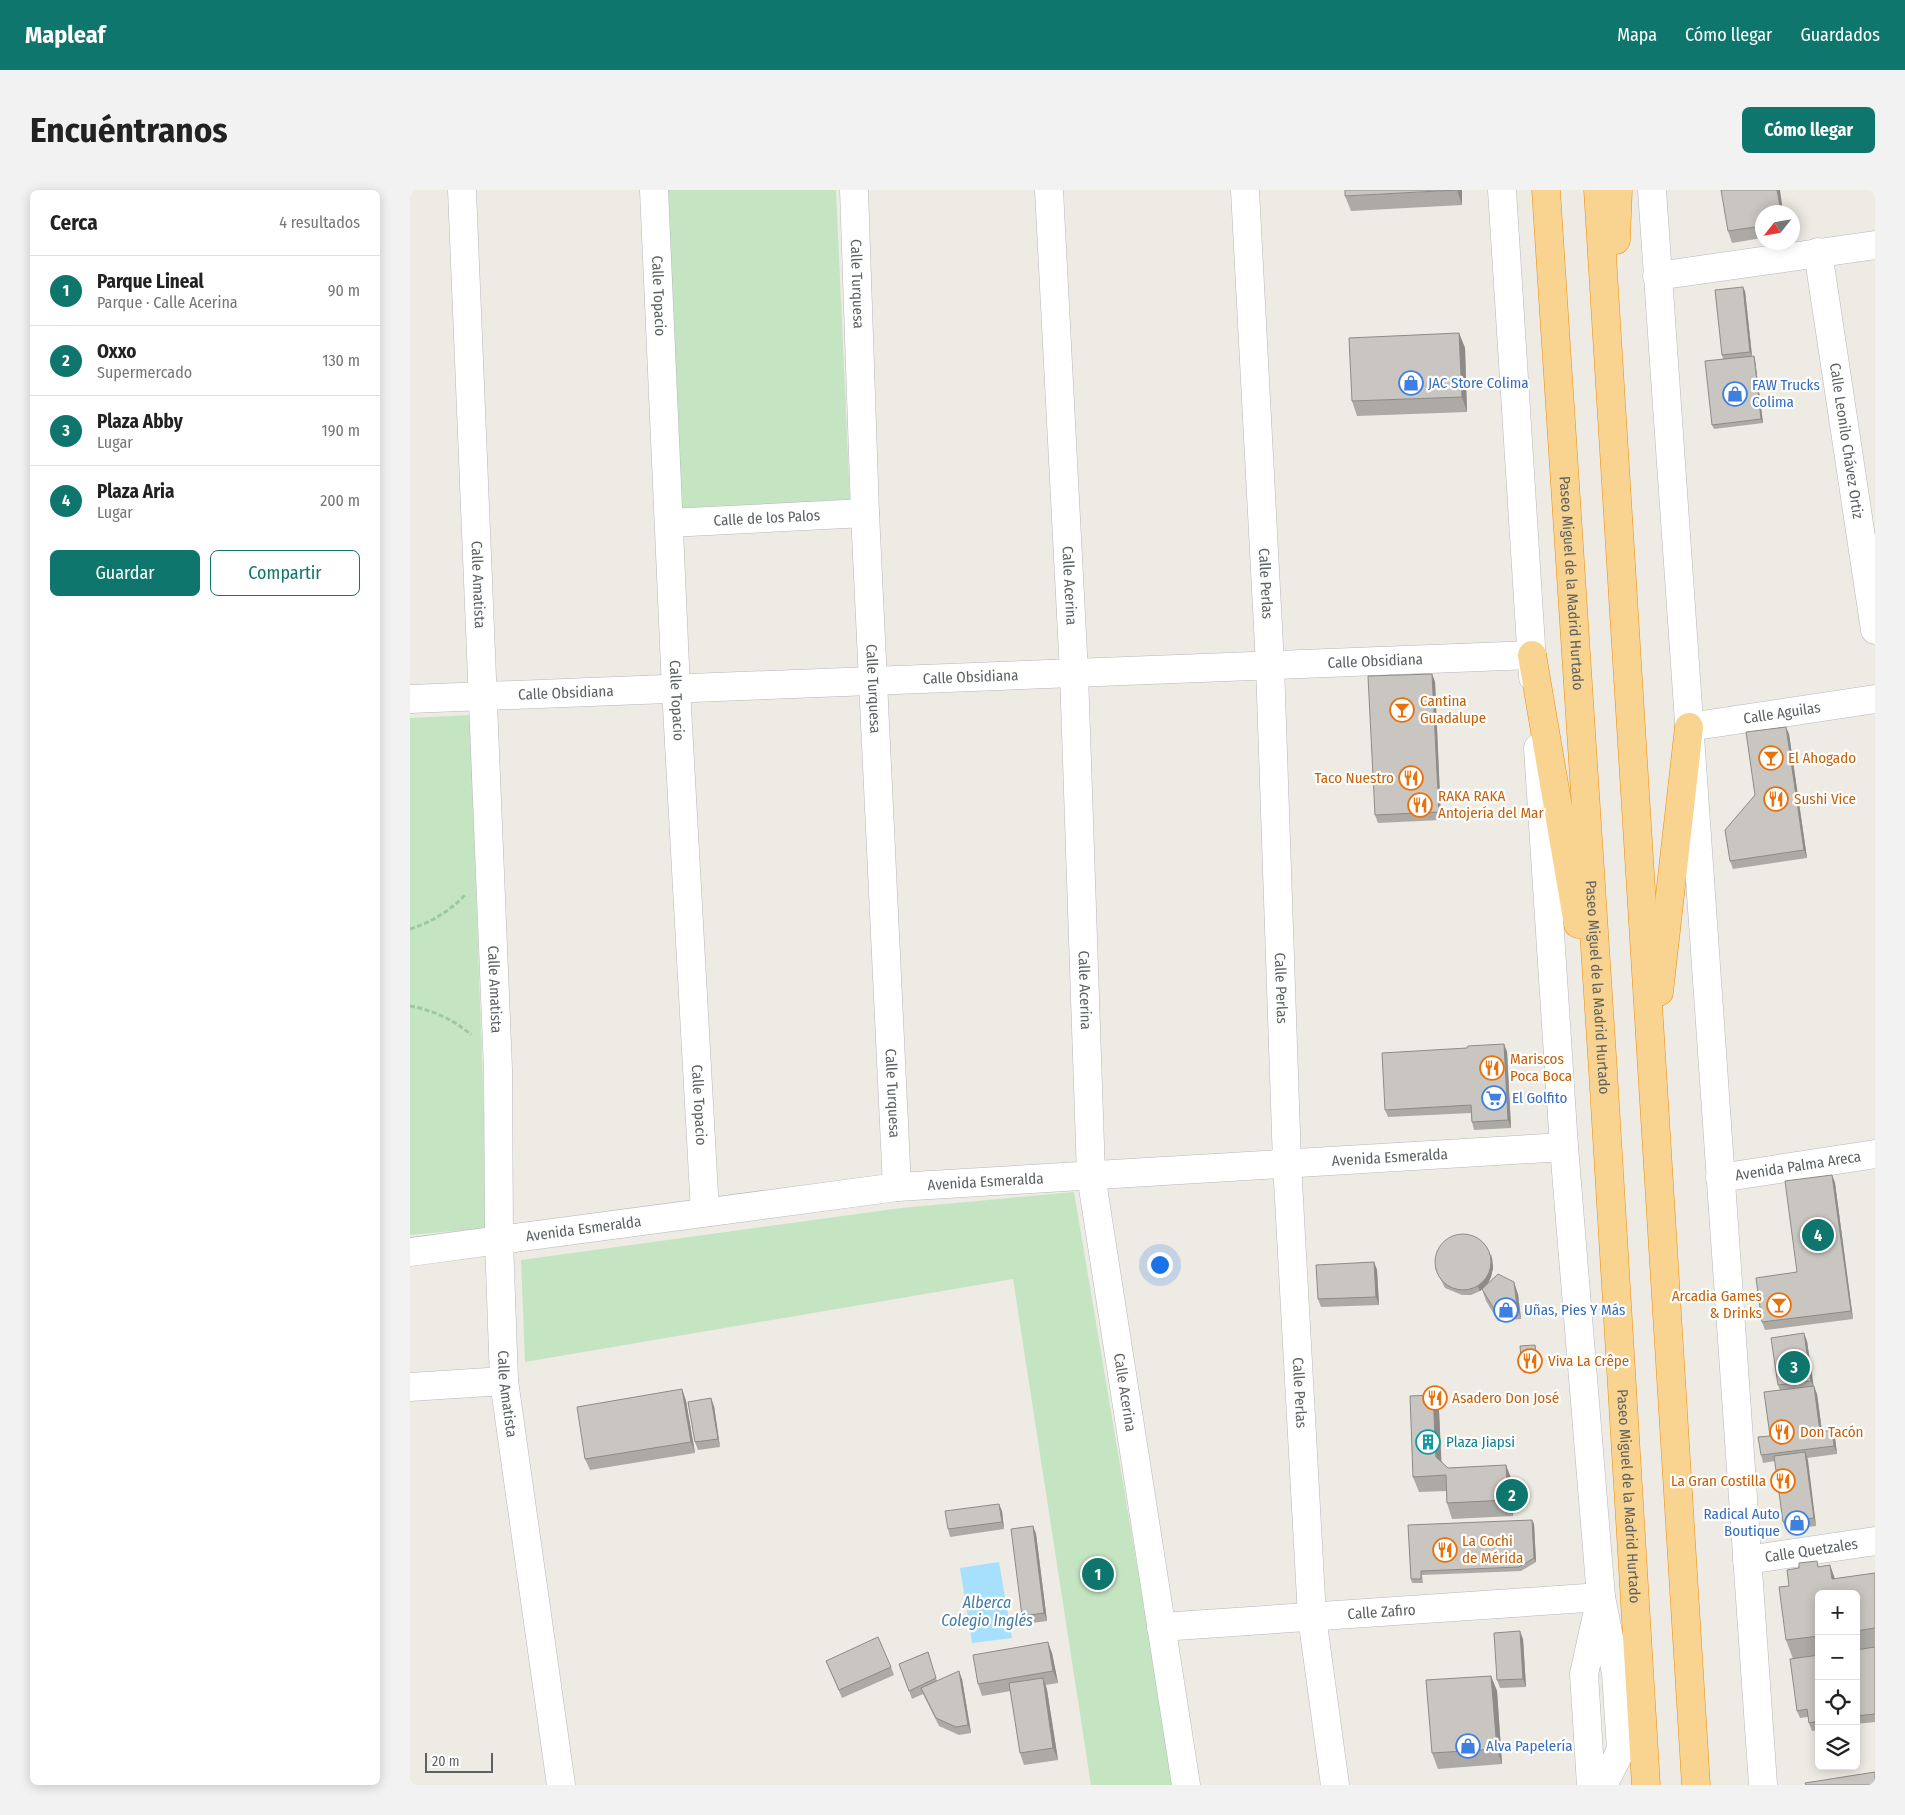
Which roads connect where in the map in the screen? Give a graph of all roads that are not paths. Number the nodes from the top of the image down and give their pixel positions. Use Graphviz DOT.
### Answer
graph roads {
  1 [pos="462,190"];
  2 [pos="654,190"];
  3 [pos="854,190"];
  4 [pos="1049,190"];
  5 [pos="1244,190"];
  6 [pos="1502,190"];
  7 [pos="1546,190"];
  8 [pos="1598,190"];
  9 [pos="1618,190"];
  10 [pos="1652,190"];
  11 [pos="1875,245"];
  12 [pos="1818,252"];
  13 [pos="1657,276"];
  14 [pos="1608,363"];
  15 [pos="864,513"];
  16 [pos="669,523"];
  17 [pos="1875,630"];
  18 [pos="1532,654"];
  19 [pos="1270,665"];
  20 [pos="1074,673"];
  21 [pos="874,681"];
  22 [pos="676,689"];
  23 [pos="483,696"];
  24 [pos="410,699"];
  25 [pos="1875,699"];
  26 [pos="1689,728"];
  27 [pos="1651,1068"];
  28 [pos="1602,1071"];
  29 [pos="1564,1147"];
  30 [pos="1875,1154"];
  31 [pos="1287,1164"];
  32 [pos="1091,1175"];
  33 [pos="1720,1178"];
  34 [pos="897,1186"];
  35 [pos="705,1212"];
  36 [pos="499,1240"];
  37 [pos="410,1252"];
  38 [pos="504,1381"];
  39 [pos="410,1387"];
  40 [pos="1875,1541"];
  41 [pos="1747,1560"];
  42 [pos="1602,1597"];
  43 [pos="1312,1617"];
  44 [pos="1161,1627"];
  45 [pos="560,1785"];
  46 [pos="1186,1785"];
  47 [pos="1335,1785"];
  48 [pos="1591,1785"];
  49 [pos="1603,1785"];
  50 [pos="1646,1785"];
  51 [pos="1696,1785"];
  52 [pos="1763,1785"];
  1 -- 23 [label="street, Calle Amatista"];
  2 -- 16 [label="street, Calle Topacio"];
  3 -- 15 [label="street, Calle Turquesa"];
  4 -- 20 [label="street, Calle Acerina"];
  5 -- 19 [label="street, Calle Perlas"];
  6 -- 18 [label="street"];
  7 -- 28 [label="highway, Paseo Miguel de la Madrid Hurtado"];
  8 -- 14 [label="highway"];
  9 -- 14 [label="highway"];
  10 -- 13 [label="street"];
  11 -- 12 [label="street"];
  12 -- 13 [label="street"];
  12 -- 17 [label="street, Calle Leonilo Chávez Ortiz"];
  13 -- 26 [label="street"];
  14 -- 27 [label="highway"];
  15 -- 16 [label="street, Calle de los Palos"];
  15 -- 21 [label="street, Calle Turquesa"];
  16 -- 22 [label="street, Calle Topacio"];
  18 -- 19 [label="street, Calle Obsidiana"];
  18 -- 28 [label="highway"];
  18 -- 29 [label="street"];
  19 -- 20 [label="street, Calle Obsidiana"];
  19 -- 31 [label="street, Calle Perlas"];
  20 -- 21 [label="street, Calle Obsidiana"];
  20 -- 32 [label="street, Calle Acerina"];
  21 -- 22 [label="street, Calle Obsidiana"];
  21 -- 34 [label="street, Calle Turquesa"];
  22 -- 23 [label="street, Calle Obsidiana"];
  22 -- 35 [label="street, Calle Topacio"];
  23 -- 24 [label="street, Calle Obsidiana"];
  23 -- 36 [label="street, Calle Amatista"];
  25 -- 26 [label="street, Calle Aguilas"];
  26 -- 27 [label="highway"];
  26 -- 33 [label="street"];
  27 -- 51 [label="highway"];
  28 -- 50 [label="highway, Paseo Miguel de la Madrid Hurtado"];
  29 -- 31 [label="street, Avenida Esmeralda"];
  29 -- 42 [label="street"];
  30 -- 33 [label="street, Avenida Palma Areca"];
  31 -- 32 [label="street, Avenida Esmeralda"];
  31 -- 43 [label="street, Calle Perlas"];
  32 -- 34 [label="street, Avenida Esmeralda"];
  32 -- 44 [label="street, Calle Acerina"];
  33 -- 41 [label="street"];
  34 -- 35 [label="street, Avenida Esmeralda"];
  35 -- 36 [label="street, Avenida Esmeralda"];
  36 -- 37 [label="street, Avenida Esmeralda"];
  36 -- 38 [label="street, Calle Amatista"];
  38 -- 39 [label="street"];
  38 -- 45 [label="street, Calle Amatista"];
  40 -- 41 [label="street, Calle Quetzales"];
  41 -- 52 [label="street"];
  42 -- 43 [label="street, Calle Zafiro"];
  42 -- 48 [label="street"];
  42 -- 49 [label="street"];
  43 -- 44 [label="street, Calle Zafiro"];
  43 -- 47 [label="street, Calle Perlas"];
  44 -- 46 [label="street, Calle Acerina"];
}
